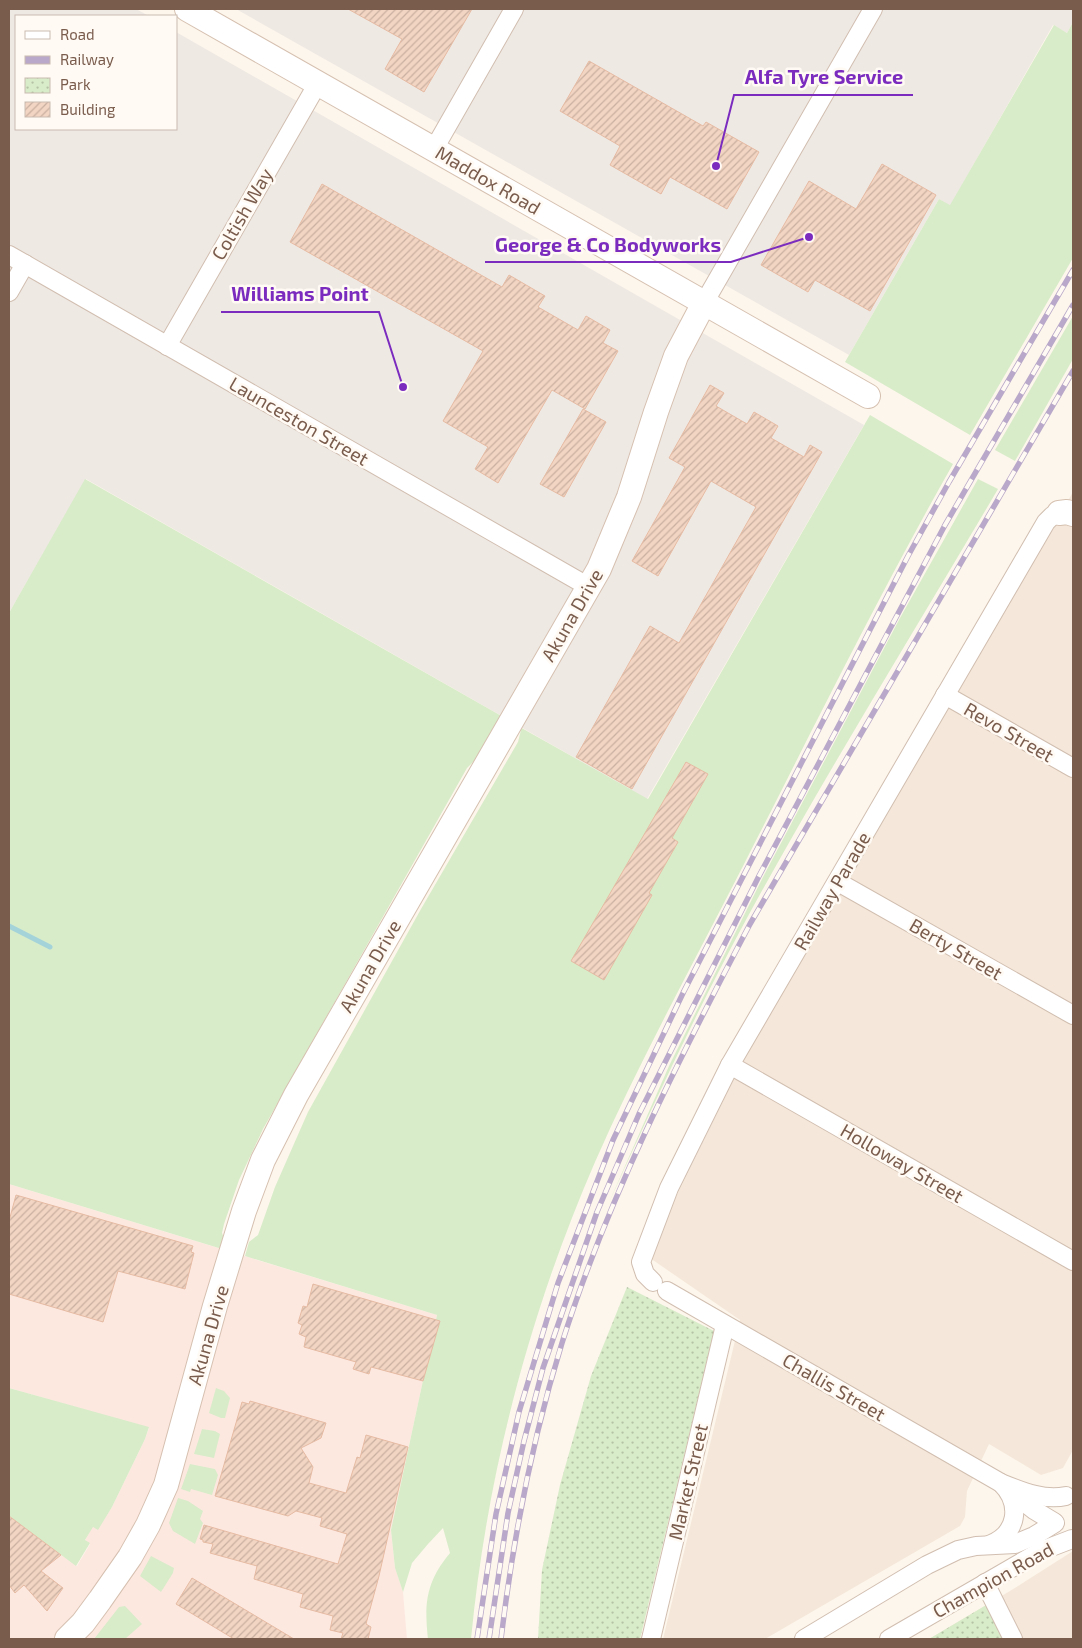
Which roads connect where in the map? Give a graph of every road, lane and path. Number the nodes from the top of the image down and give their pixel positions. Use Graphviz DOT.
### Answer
graph roads {
  1 [pos="187,9"];
  2 [pos="514,9"];
  3 [pos="873,9"];
  4 [pos="318,83"];
  5 [pos="434,149"];
  6 [pos="9,255"];
  7 [pos="25,264"];
  8 [pos="9,292"];
  9 [pos="704,303"];
  10 [pos="168,346"];
  11 [pos="868,396"];
  12 [pos="1066,513"];
  13 [pos="589,586"];
  14 [pos="945,695"];
  15 [pos="1073,768"];
  16 [pos="838,882"];
  17 [pos="1073,1015"];
  18 [pos="730,1065"];
  19 [pos="1073,1261"];
  20 [pos="660,1286"];
  21 [pos="725,1325"];
  22 [pos="1002,1483"];
  23 [pos="1070,1494"];
  24 [pos="1055,1522"];
  25 [pos="1072,1539"];
  26 [pos="989,1545"];
  27 [pos="985,1583"];
  28 [pos="67,1639"];
  29 [pos="651,1639"];
  30 [pos="804,1639"];
  31 [pos="890,1639"];
  32 [pos="1013,1639"];
  1 -- 4 [label="street, Maddox Road"];
  2 -- 5 [label="street"];
  3 -- 9 [label="street"];
  4 -- 5 [label="street, Maddox Road"];
  4 -- 10 [label="street, Coltish Way"];
  5 -- 9 [label="street, Maddox Road"];
  6 -- 7 [label="street, Launceston Street"];
  7 -- 8 [label="street"];
  7 -- 10 [label="street, Launceston Street"];
  9 -- 11 [label="street, Maddox Road"];
  9 -- 13 [label="street, Akuna Drive"];
  10 -- 13 [label="street, Launceston Street"];
  12 -- 14 [label="street, Railway Parade"];
  13 -- 28 [label="street, Akuna Drive"];
  14 -- 15 [label="street, Revo Street"];
  14 -- 16 [label="street, Railway Parade"];
  16 -- 17 [label="street, Berty Street"];
  16 -- 18 [label="street, Railway Parade"];
  18 -- 19 [label="street, Holloway Street"];
  18 -- 20 [label="street, Railway Parade"];
  20 -- 21 [label="street, Challis Street"];
  21 -- 22 [label="street, Challis Street"];
  21 -- 29 [label="street, Market Street"];
  22 -- 23 [label="street, Challis Street"];
  22 -- 24 [label="street, Challis Street"];
  22 -- 26 [label="street"];
  23 -- 24 [label="street"];
  24 -- 25 [label="street, Challis Street"];
  24 -- 26 [label="street, Champion Road"];
  25 -- 27 [label="street, Champion Road"];
  26 -- 30 [label="street, Champion Road"];
  27 -- 31 [label="street, Champion Road"];
  27 -- 32 [label="street"];
}
